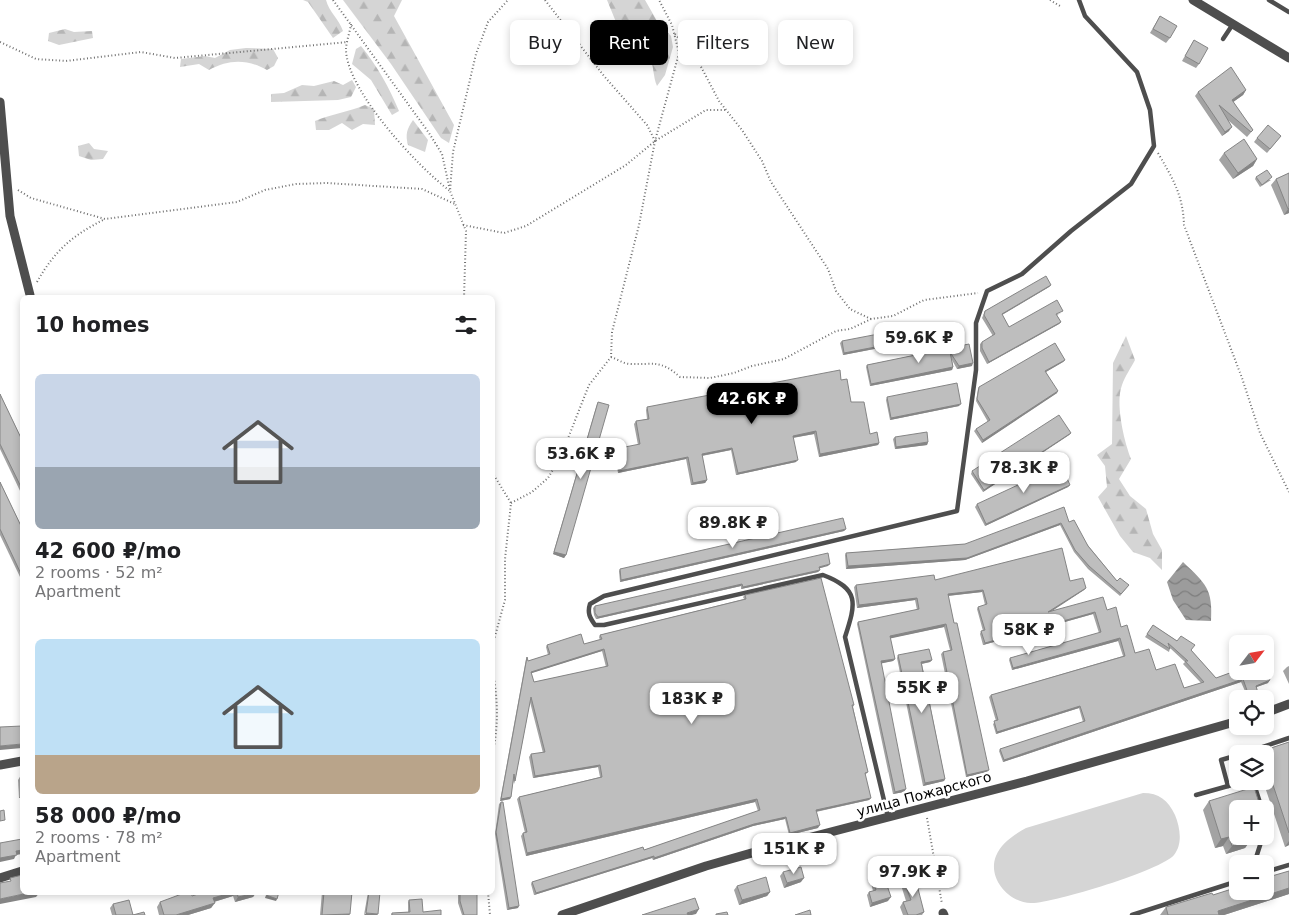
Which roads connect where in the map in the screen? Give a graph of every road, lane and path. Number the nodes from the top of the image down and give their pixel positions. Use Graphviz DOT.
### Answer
graph roads {
  1 [pos="333,0"];
  2 [pos="508,0"];
  3 [pos="545,0"];
  4 [pos="659,0"];
  5 [pos="1050,0"];
  6 [pos="1079,0"];
  7 [pos="1193,0"];
  8 [pos="1269,0"];
  9 [pos="1060,6"];
  10 [pos="1289,12"];
  11 [pos="351,24"];
  12 [pos="1233,24"];
  13 [pos="674,32"];
  14 [pos="1223,39"];
  15 [pos="0,42"];
  16 [pos="348,42"];
  17 [pos="1289,58"];
  18 [pos="0,102"];
  19 [pos="725,110"];
  20 [pos="655,141"];
  21 [pos="1154,146"];
  22 [pos="8,179"];
  23 [pos="450,191"];
  24 [pos="455,204"];
  25 [pos="106,219"];
  26 [pos="464,225"];
  27 [pos="987,291"];
  28 [pos="30,295"];
  29 [pos="464,295"];
  30 [pos="871,319"];
  31 [pos="611,357"];
  32 [pos="495,477"];
  33 [pos="1289,492"];
  34 [pos="511,503"];
  35 [pos="495,636"];
  36 [pos="495,689"];
  37 [pos="1289,704"];
  38 [pos="1274,710"];
  39 [pos="1229,724"];
  40 [pos="1289,738"];
  41 [pos="495,745"];
  42 [pos="1268,745"];
  43 [pos="1229,758"];
  44 [pos="20,761"];
  45 [pos="0,765"];
  46 [pos="1228,786"];
  47 [pos="1196,795"];
  48 [pos="926,808"];
  49 [pos="888,818"];
  50 [pos="1289,865"];
  51 [pos="1274,869"];
  52 [pos="20,872"];
  53 [pos="0,878"];
  54 [pos="1229,884"];
  55 [pos="488,895"];
  56 [pos="944,914"];
  57 [pos="490,915"];
  58 [pos="562,915"];
  59 [pos="1132,915"];
  1 -- 11 [label="path"];
  2 -- 23 [label="path"];
  3 -- 20 [label="path"];
  4 -- 13 [label="path"];
  5 -- 9 [label="path"];
  6 -- 21 [label="lane"];
  7 -- 12 [label="street"];
  8 -- 10 [label="lane"];
  11 -- 16 [label="path"];
  11 -- 23 [label="path"];
  12 -- 14 [label="lane"];
  12 -- 17 [label="street"];
  13 -- 19 [label="path"];
  13 -- 20 [label="path"];
  15 -- 16 [label="path"];
  16 -- 23 [label="path"];
  18 -- 22 [label="street"];
  19 -- 20 [label="path"];
  19 -- 30 [label="path"];
  20 -- 26 [label="path"];
  20 -- 31 [label="path"];
  21 -- 27 [label="lane"];
  21 -- 33 [label="path"];
  22 -- 25 [label="path"];
  22 -- 28 [label="street"];
  23 -- 24 [label="path"];
  24 -- 25 [label="path"];
  24 -- 26 [label="path"];
  25 -- 28 [label="path"];
  26 -- 29 [label="path"];
  27 -- 30 [label="path"];
  27 -- 49 [label="lane"];
  30 -- 31 [label="path"];
  31 -- 34 [label="path"];
  32 -- 34 [label="path"];
  34 -- 35 [label="path"];
  36 -- 41 [label="path"];
  37 -- 38 [label="street"];
  39 -- 48 [label="street, улица Пожарского"];
  40 -- 42 [label="lane"];
  43 -- 46 [label="lane"];
  44 -- 45 [label="street"];
  46 -- 47 [label="lane"];
  48 -- 49 [label="street, улица Пожарского"];
  48 -- 56 [label="path"];
  49 -- 58 [label="street, улица Пожарского"];
  50 -- 51 [label="lane"];
  52 -- 53 [label="street"];
  54 -- 59 [label="lane"];
  55 -- 57 [label="path"];
}
